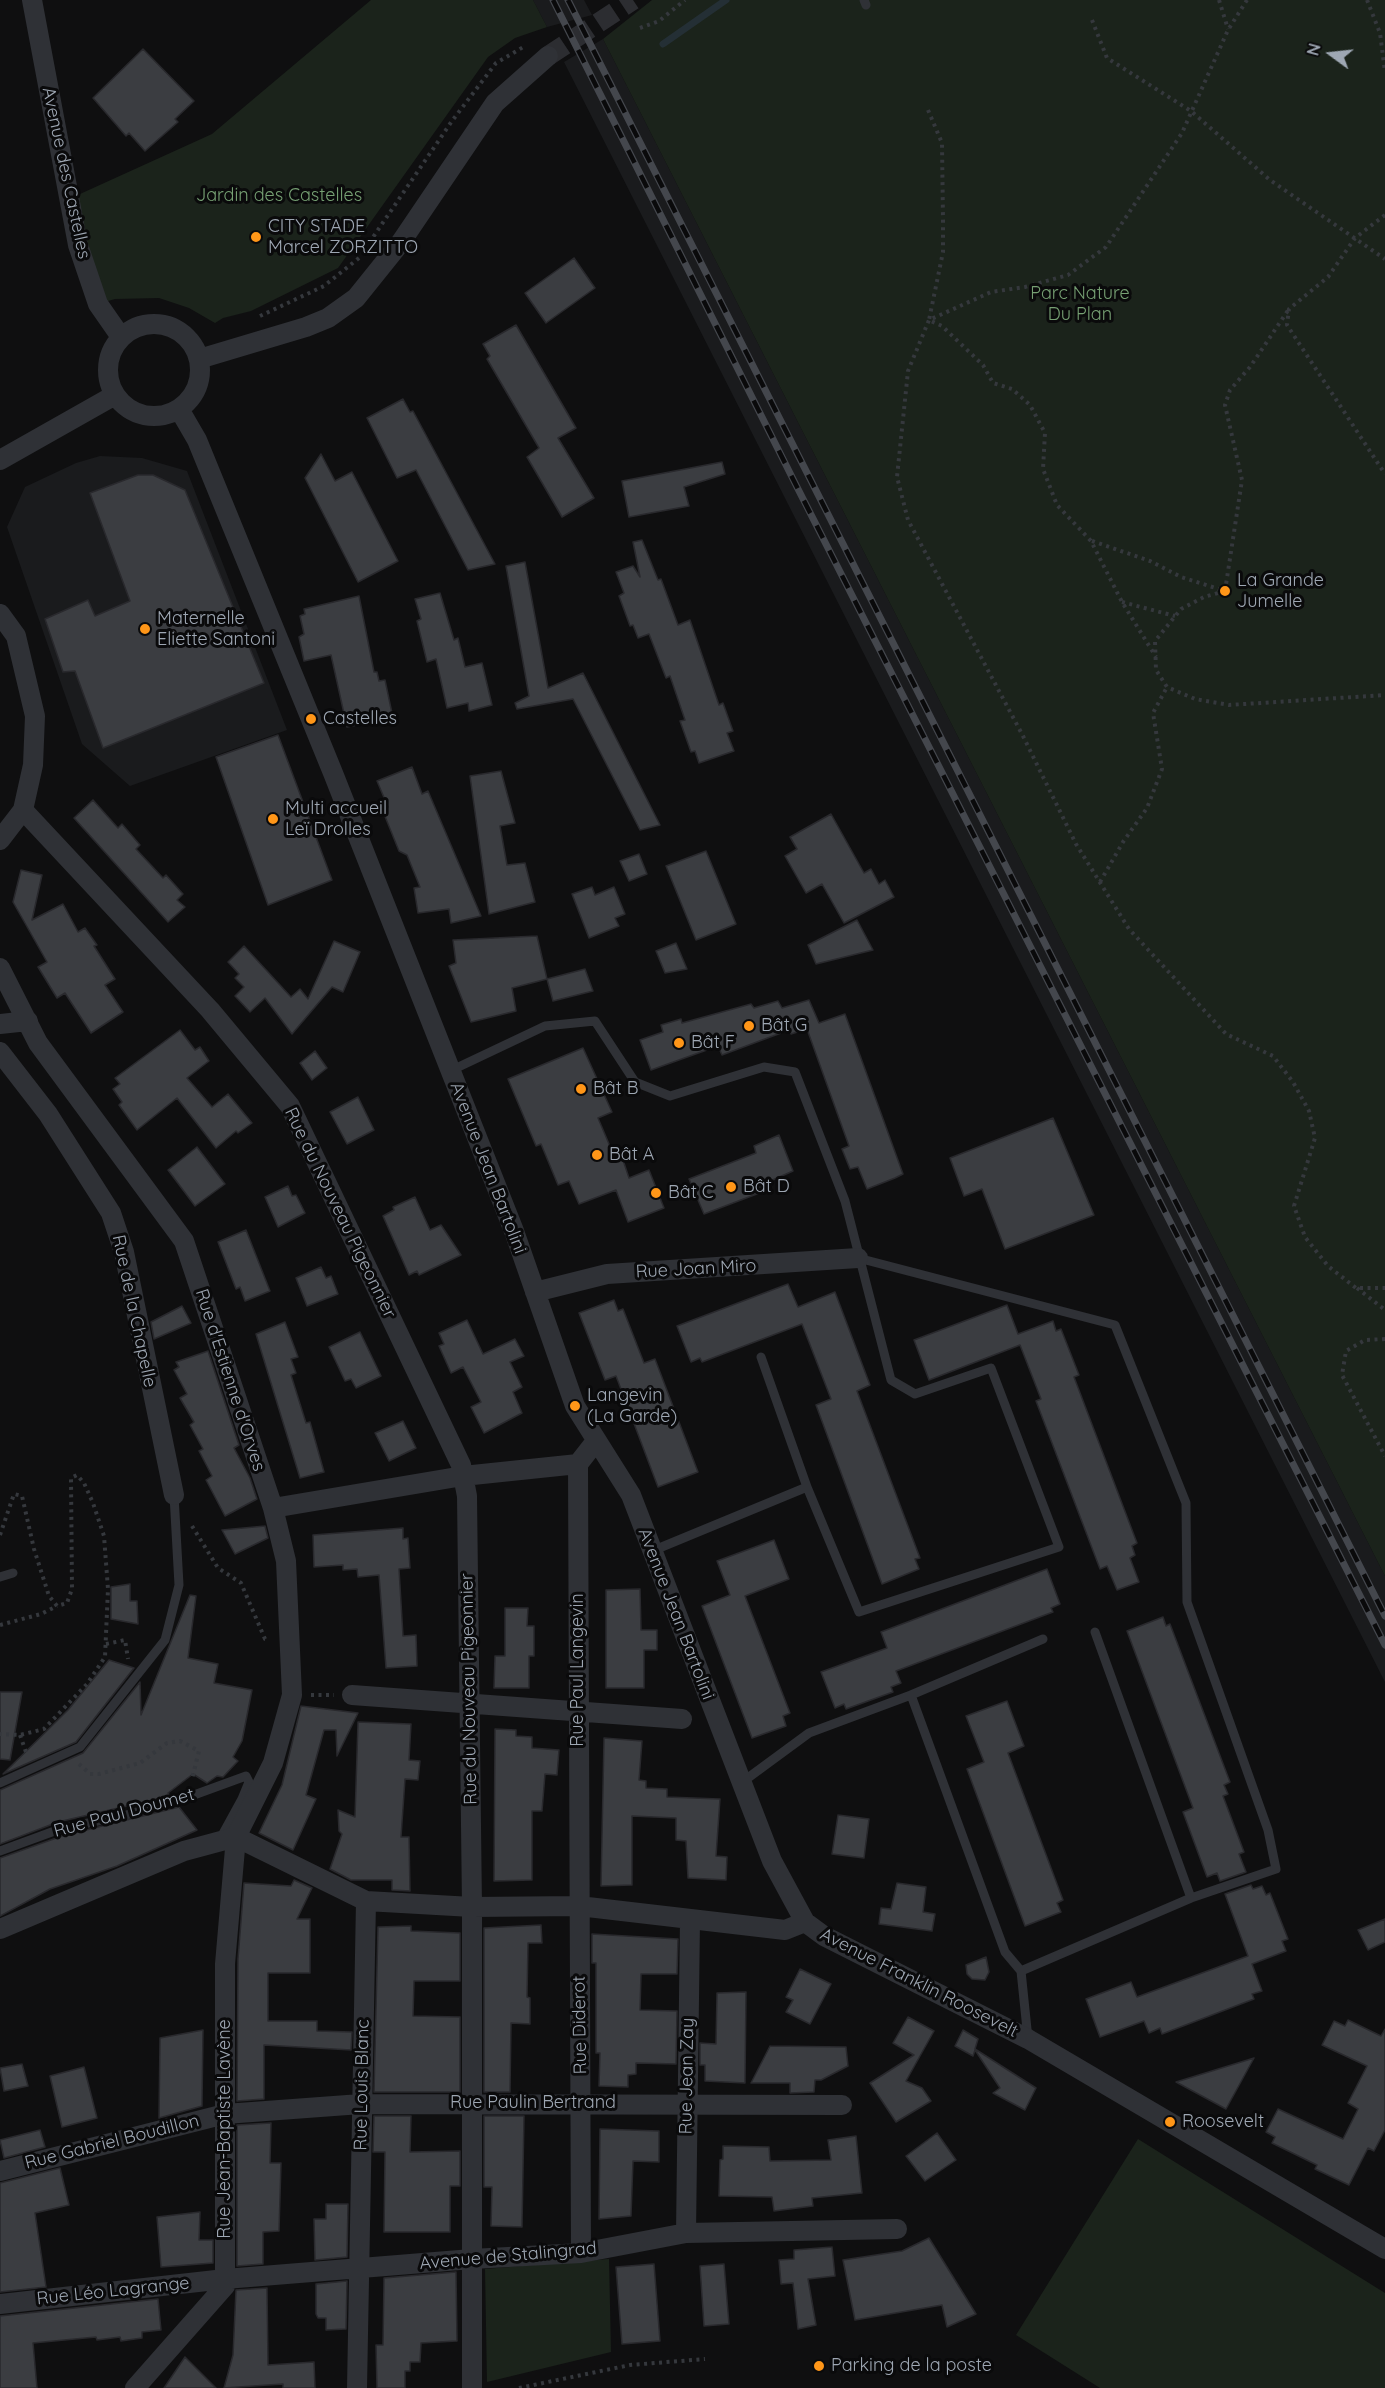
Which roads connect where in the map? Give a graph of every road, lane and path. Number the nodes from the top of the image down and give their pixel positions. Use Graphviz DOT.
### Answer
graph roads {
  1 [pos="32,0"];
  2 [pos="685,0"];
  3 [pos="1219,0"];
  4 [pos="1247,0"];
  5 [pos="1367,0"];
  6 [pos="1092,20"];
  7 [pos="640,28"];
  8 [pos="1228,30"];
  9 [pos="544,58"];
  10 [pos="1385,72"];
  11 [pos="928,110"];
  12 [pos="1191,111"];
  13 [pos="1385,215"];
  14 [pos="1355,238"];
  15 [pos="1385,259"];
  16 [pos="1289,309"];
  17 [pos="929,320"];
  18 [pos="252,321"];
  19 [pos="121,337"];
  20 [pos="199,359"];
  21 [pos="115,395"];
  22 [pos="179,409"];
  23 [pos="0,460"];
  24 [pos="1385,474"];
  25 [pos="1091,541"];
  26 [pos="1225,591"];
  27 [pos="1122,602"];
  28 [pos="0,614"];
  29 [pos="1175,616"];
  30 [pos="1156,657"];
  31 [pos="1167,687"];
  32 [pos="1385,695"];
  33 [pos="22,810"];
  34 [pos="0,840"];
  35 [pos="1100,883"];
  36 [pos="0,968"];
  37 [pos="28,1021"];
  38 [pos="0,1024"];
  39 [pos="0,1052"];
  40 [pos="450,1071"];
  41 [pos="858,1258"];
  42 [pos="1356,1288"];
  43 [pos="1385,1288"];
  44 [pos="535,1292"];
  45 [pos="1385,1310"];
  46 [pos="1385,1339"];
  47 [pos="761,1357"];
  48 [pos="596,1441"];
  49 [pos="1385,1456"];
  50 [pos="578,1464"];
  51 [pos="463,1476"];
  52 [pos="807,1487"];
  53 [pos="174,1495"];
  54 [pos="273,1509"];
  55 [pos="0,1535"];
  56 [pos="652,1551"];
  57 [pos="13,1573"];
  58 [pos="0,1577"];
  59 [pos="57,1606"];
  60 [pos="0,1625"];
  61 [pos="1095,1632"];
  62 [pos="1043,1638"];
  63 [pos="106,1644"];
  64 [pos="290,1647"];
  65 [pos="132,1684"];
  66 [pos="292,1695"];
  67 [pos="352,1695"];
  68 [pos="911,1695"];
  69 [pos="470,1703"];
  70 [pos="578,1711"];
  71 [pos="682,1719"];
  72 [pos="0,1734"];
  73 [pos="72,1751"];
  74 [pos="0,1783"];
  75 [pos="741,1783"];
  76 [pos="183,1799"];
  77 [pos="228,1839"];
  78 [pos="0,1851"];
  79 [pos="1191,1898"];
  80 [pos="366,1901"];
  81 [pos="579,1906"];
  82 [pos="472,1907"];
  83 [pos="690,1920"];
  84 [pos="806,1922"];
  85 [pos="0,1929"];
  86 [pos="1021,1971"];
  87 [pos="1028,2039"];
  88 [pos="472,2103"];
  89 [pos="581,2103"];
  90 [pos="361,2104"];
  91 [pos="686,2104"];
  92 [pos="842,2105"];
  93 [pos="225,2114"];
  94 [pos="0,2171"];
  95 [pos="897,2229"];
  96 [pos="686,2232"];
  97 [pos="1385,2249"];
  98 [pos="581,2253"];
  99 [pos="472,2259"];
  100 [pos="360,2269"];
  101 [pos="225,2279"];
  102 [pos="0,2304"];
  103 [pos="705,2359"];
  104 [pos="135,2388"];
  105 [pos="357,2388"];
  106 [pos="472,2388"];
  107 [pos="519,2388"];
  1 -- 19 [label="street, Avenue des Castelles"];
  2 -- 7 [label="path"];
  3 -- 8 [label="path"];
  4 -- 8 [label="path"];
  5 -- 10 [label="path"];
  6 -- 12 [label="path"];
  8 -- 12 [label="path"];
  9 -- 18 [label="path"];
  9 -- 20 [label="street"];
  11 -- 17 [label="path"];
  12 -- 14 [label="path"];
  12 -- 17 [label="path"];
  13 -- 14 [label="path"];
  14 -- 15 [label="path"];
  14 -- 16 [label="path"];
  16 -- 24 [label="path"];
  16 -- 26 [label="path"];
  17 -- 25 [label="path"];
  17 -- 35 [label="path"];
  19 -- 20 [label="street"];
  19 -- 21 [label="street"];
  20 -- 22 [label="street"];
  21 -- 22 [label="street"];
  21 -- 23 [label="street"];
  22 -- 40 [label="street, Avenue Jean Bartolini"];
  25 -- 26 [label="path"];
  25 -- 27 [label="path"];
  26 -- 29 [label="path"];
  27 -- 29 [label="path"];
  27 -- 30 [label="path"];
  28 -- 33 [label="street"];
  29 -- 30 [label="path"];
  30 -- 31 [label="path"];
  31 -- 32 [label="path"];
  31 -- 35 [label="path"];
  33 -- 34 [label="street"];
  33 -- 51 [label="street, Rue du Nouveau Pigeonnier"];
  35 -- 42 [label="path"];
  36 -- 37 [label="street, Rue d'Estienne d'Orves"];
  37 -- 38 [label="street"];
  37 -- 54 [label="street, Rue d'Estienne d'Orves"];
  39 -- 53 [label="street, Rue de la Chapelle"];
  40 -- 41 [label="lane"];
  40 -- 44 [label="street, Avenue Jean Bartolini"];
  41 -- 44 [label="street, Rue Joan Miro"];
  41 -- 52 [label="lane"];
  41 -- 79 [label="lane"];
  42 -- 43 [label="path"];
  42 -- 45 [label="path"];
  44 -- 48 [label="street, Avenue Jean Bartolini"];
  46 -- 49 [label="path"];
  47 -- 52 [label="lane"];
  48 -- 50 [label="street"];
  48 -- 56 [label="street, Avenue Jean Bartolini"];
  50 -- 51 [label="street"];
  50 -- 70 [label="street, Rue Paul Langevin"];
  51 -- 54 [label="street"];
  51 -- 69 [label="street, Rue du Nouveau Pigeonnier"];
  52 -- 56 [label="lane"];
  53 -- 64 [label="path"];
  53 -- 65 [label="lane"];
  54 -- 64 [label="street, Rue d'Estienne d'Orves"];
  55 -- 59 [label="path"];
  56 -- 75 [label="street, Avenue Jean Bartolini"];
  57 -- 58 [label="lane"];
  59 -- 60 [label="path"];
  59 -- 63 [label="path"];
  61 -- 79 [label="lane"];
  62 -- 68 [label="lane"];
  63 -- 65 [label="path"];
  63 -- 72 [label="path"];
  64 -- 66 [label="street, Rue d'Estienne d'Orves"];
  65 -- 73 [label="lane"];
  66 -- 67 [label="path"];
  66 -- 77 [label="street, Rue d'Estienne d'Orves"];
  67 -- 69 [label="street"];
  68 -- 75 [label="lane"];
  68 -- 86 [label="lane"];
  69 -- 70 [label="street"];
  69 -- 82 [label="street, Rue du Nouveau Pigeonnier"];
  70 -- 71 [label="street"];
  70 -- 81 [label="street, Rue Paul Langevin"];
  73 -- 74 [label="lane"];
  73 -- 76 [label="path"];
  75 -- 84 [label="street, Avenue Jean Bartolini"];
  76 -- 77 [label="lane, Rue Paul Doumet"];
  76 -- 78 [label="lane, Rue Paul Doumet"];
  77 -- 80 [label="street, Avenue Franklin Roosevelt"];
  77 -- 85 [label="street"];
  77 -- 93 [label="street, Rue Jean-Baptiste Lavène"];
  79 -- 86 [label="lane"];
  80 -- 82 [label="street, Avenue Franklin Roosevelt"];
  80 -- 90 [label="street, Rue Louis Blanc"];
  81 -- 82 [label="street, Avenue Franklin Roosevelt"];
  81 -- 83 [label="street, Avenue Franklin Roosevelt"];
  81 -- 89 [label="street, Rue Diderot"];
  82 -- 88 [label="street, Rue du Nouveau Pigeonnier"];
  83 -- 84 [label="street, Avenue Franklin Roosevelt"];
  83 -- 91 [label="street, Rue Jean Zay"];
  84 -- 87 [label="street, Avenue Franklin Roosevelt"];
  86 -- 87 [label="lane"];
  87 -- 97 [label="street, Avenue Franklin Roosevelt"];
  88 -- 89 [label="street, Rue Paulin Bertrand"];
  88 -- 90 [label="street, Rue Paulin Bertrand"];
  88 -- 99 [label="street, Rue du Nouveau Pigeonnier"];
  89 -- 91 [label="street, Rue Paulin Bertrand"];
  89 -- 98 [label="street, Rue Diderot"];
  90 -- 93 [label="street, Rue Paulin Bertrand"];
  90 -- 100 [label="street, Rue Louis Blanc"];
  91 -- 92 [label="street, Rue Paulin Bertrand"];
  91 -- 96 [label="street, Rue Jean Zay"];
  93 -- 94 [label="street, Rue Gabriel Boudillon"];
  93 -- 101 [label="street, Rue Jean-Baptiste Lavène"];
  95 -- 96 [label="street, Avenue de Stalingrad"];
  96 -- 98 [label="street, Avenue de Stalingrad"];
  98 -- 99 [label="street, Avenue de Stalingrad"];
  99 -- 100 [label="street, Avenue de Stalingrad"];
  99 -- 106 [label="street, Rue du Nouveau Pigeonnier"];
  100 -- 101 [label="street, Avenue de Stalingrad"];
  100 -- 105 [label="street, Rue Louis Blanc"];
  101 -- 102 [label="street, Rue Léo Lagrange"];
  101 -- 104 [label="street"];
  103 -- 107 [label="path"];
}
